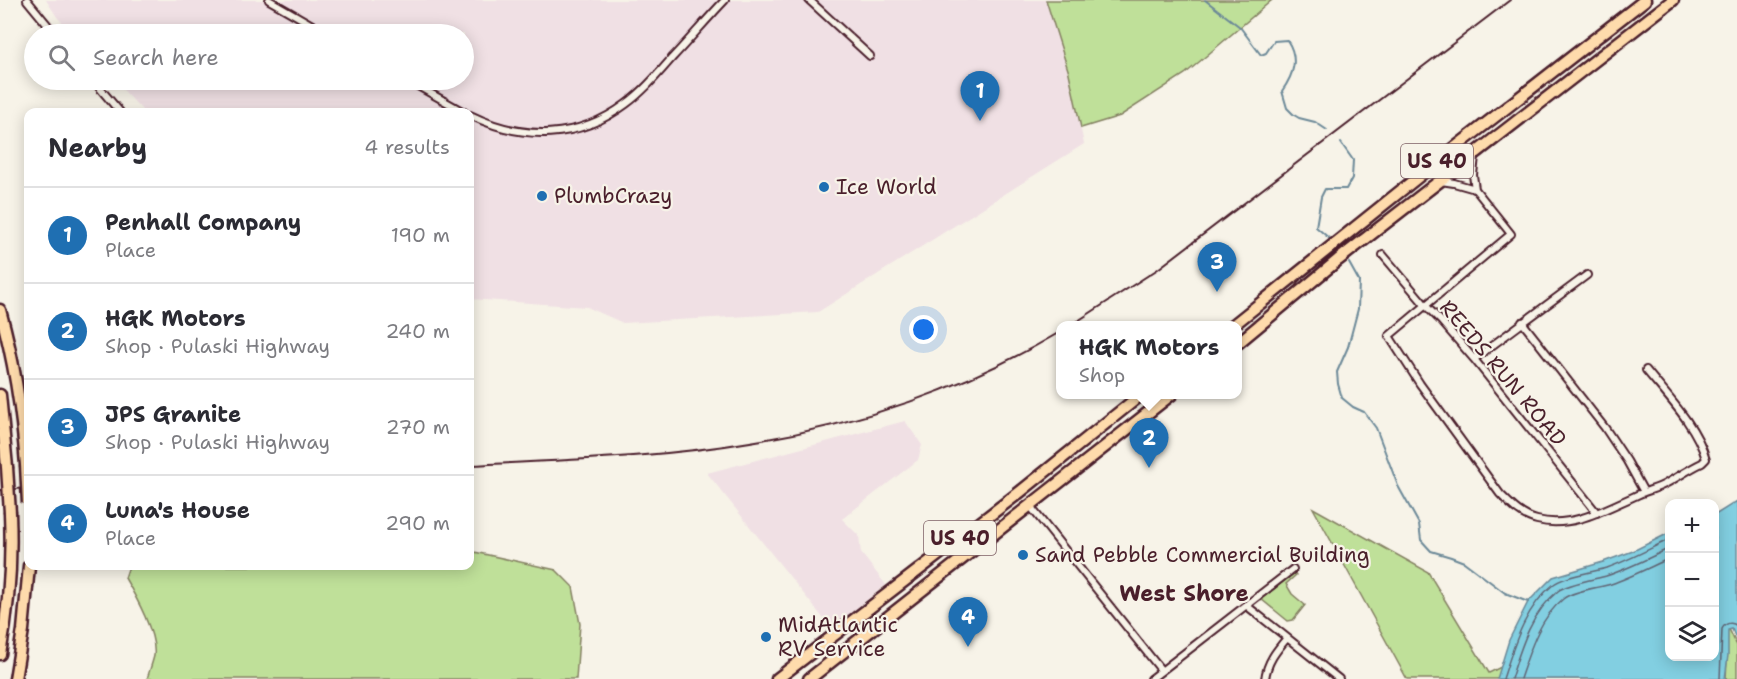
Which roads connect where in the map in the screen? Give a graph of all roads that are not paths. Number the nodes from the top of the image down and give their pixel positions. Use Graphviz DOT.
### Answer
graph roads {
  1 [pos="27,0"];
  2 [pos="269,0"];
  3 [pos="725,0"];
  4 [pos="809,0"];
  5 [pos="1646,0"];
  6 [pos="1673,0"];
  7 [pos="47,24"];
  8 [pos="311,24"];
  9 [pos="870,56"];
  10 [pos="101,90"];
  11 [pos="425,90"];
  12 [pos="117,108"];
  13 [pos="457,108"];
  14 [pos="474,118"];
  15 [pos="1475,153"];
  16 [pos="1440,181"];
  17 [pos="1475,189"];
  18 [pos="1383,255"];
  19 [pos="1587,275"];
  20 [pos="1426,306"];
  21 [pos="0,310"];
  22 [pos="1238,321"];
  23 [pos="1522,322"];
  24 [pos="1242,340"];
  25 [pos="1474,359"];
  26 [pos="1646,370"];
  27 [pos="0,395"];
  28 [pos="1136,399"];
  29 [pos="1166,399"];
  30 [pos="24,443"];
  31 [pos="1644,492"];
  32 [pos="1030,506"];
  33 [pos="1597,513"];
  34 [pos="1293,569"];
  35 [pos="29,570"];
  36 [pos="1247,606"];
  37 [pos="1287,638"];
  38 [pos="0,654"];
  39 [pos="1161,670"];
  40 [pos="15,679"];
  41 [pos="777,679"];
  42 [pos="809,679"];
  43 [pos="1150,679"];
  44 [pos="1265,679"];
  45 [pos="1339,679"];
  1 -- 7 [label="street"];
  2 -- 8 [label="street"];
  3 -- 14 [label="street"];
  4 -- 9 [label="street"];
  5 -- 22 [label="highway, US 40"];
  6 -- 15 [label="highway, US 40"];
  10 -- 12 [label="street"];
  11 -- 13 [label="street"];
  15 -- 16 [label="highway, US 40"];
  15 -- 17 [label="street"];
  16 -- 17 [label="street"];
  16 -- 24 [label="highway, US 40"];
  17 -- 20 [label="street"];
  18 -- 20 [label="street, REEDS RUN ROAD"];
  19 -- 23 [label="street"];
  20 -- 25 [label="street, REEDS RUN ROAD"];
  20 -- 33 [label="street"];
  21 -- 30 [label="highway, bridge"];
  23 -- 25 [label="street"];
  23 -- 31 [label="street"];
  25 -- 33 [label="street, REEDS RUN ROAD"];
  26 -- 31 [label="street"];
  27 -- 38 [label="highway, bridge"];
  28 -- 41 [label="highway, US 40"];
  29 -- 32 [label="highway, US 40"];
  31 -- 33 [label="street"];
  32 -- 39 [label="street"];
  32 -- 42 [label="highway, US 40"];
  34 -- 36 [label="street"];
  35 -- 40 [label="highway"];
  36 -- 37 [label="street"];
  36 -- 39 [label="street"];
  37 -- 44 [label="street"];
  37 -- 45 [label="street"];
  39 -- 43 [label="street"];
}
